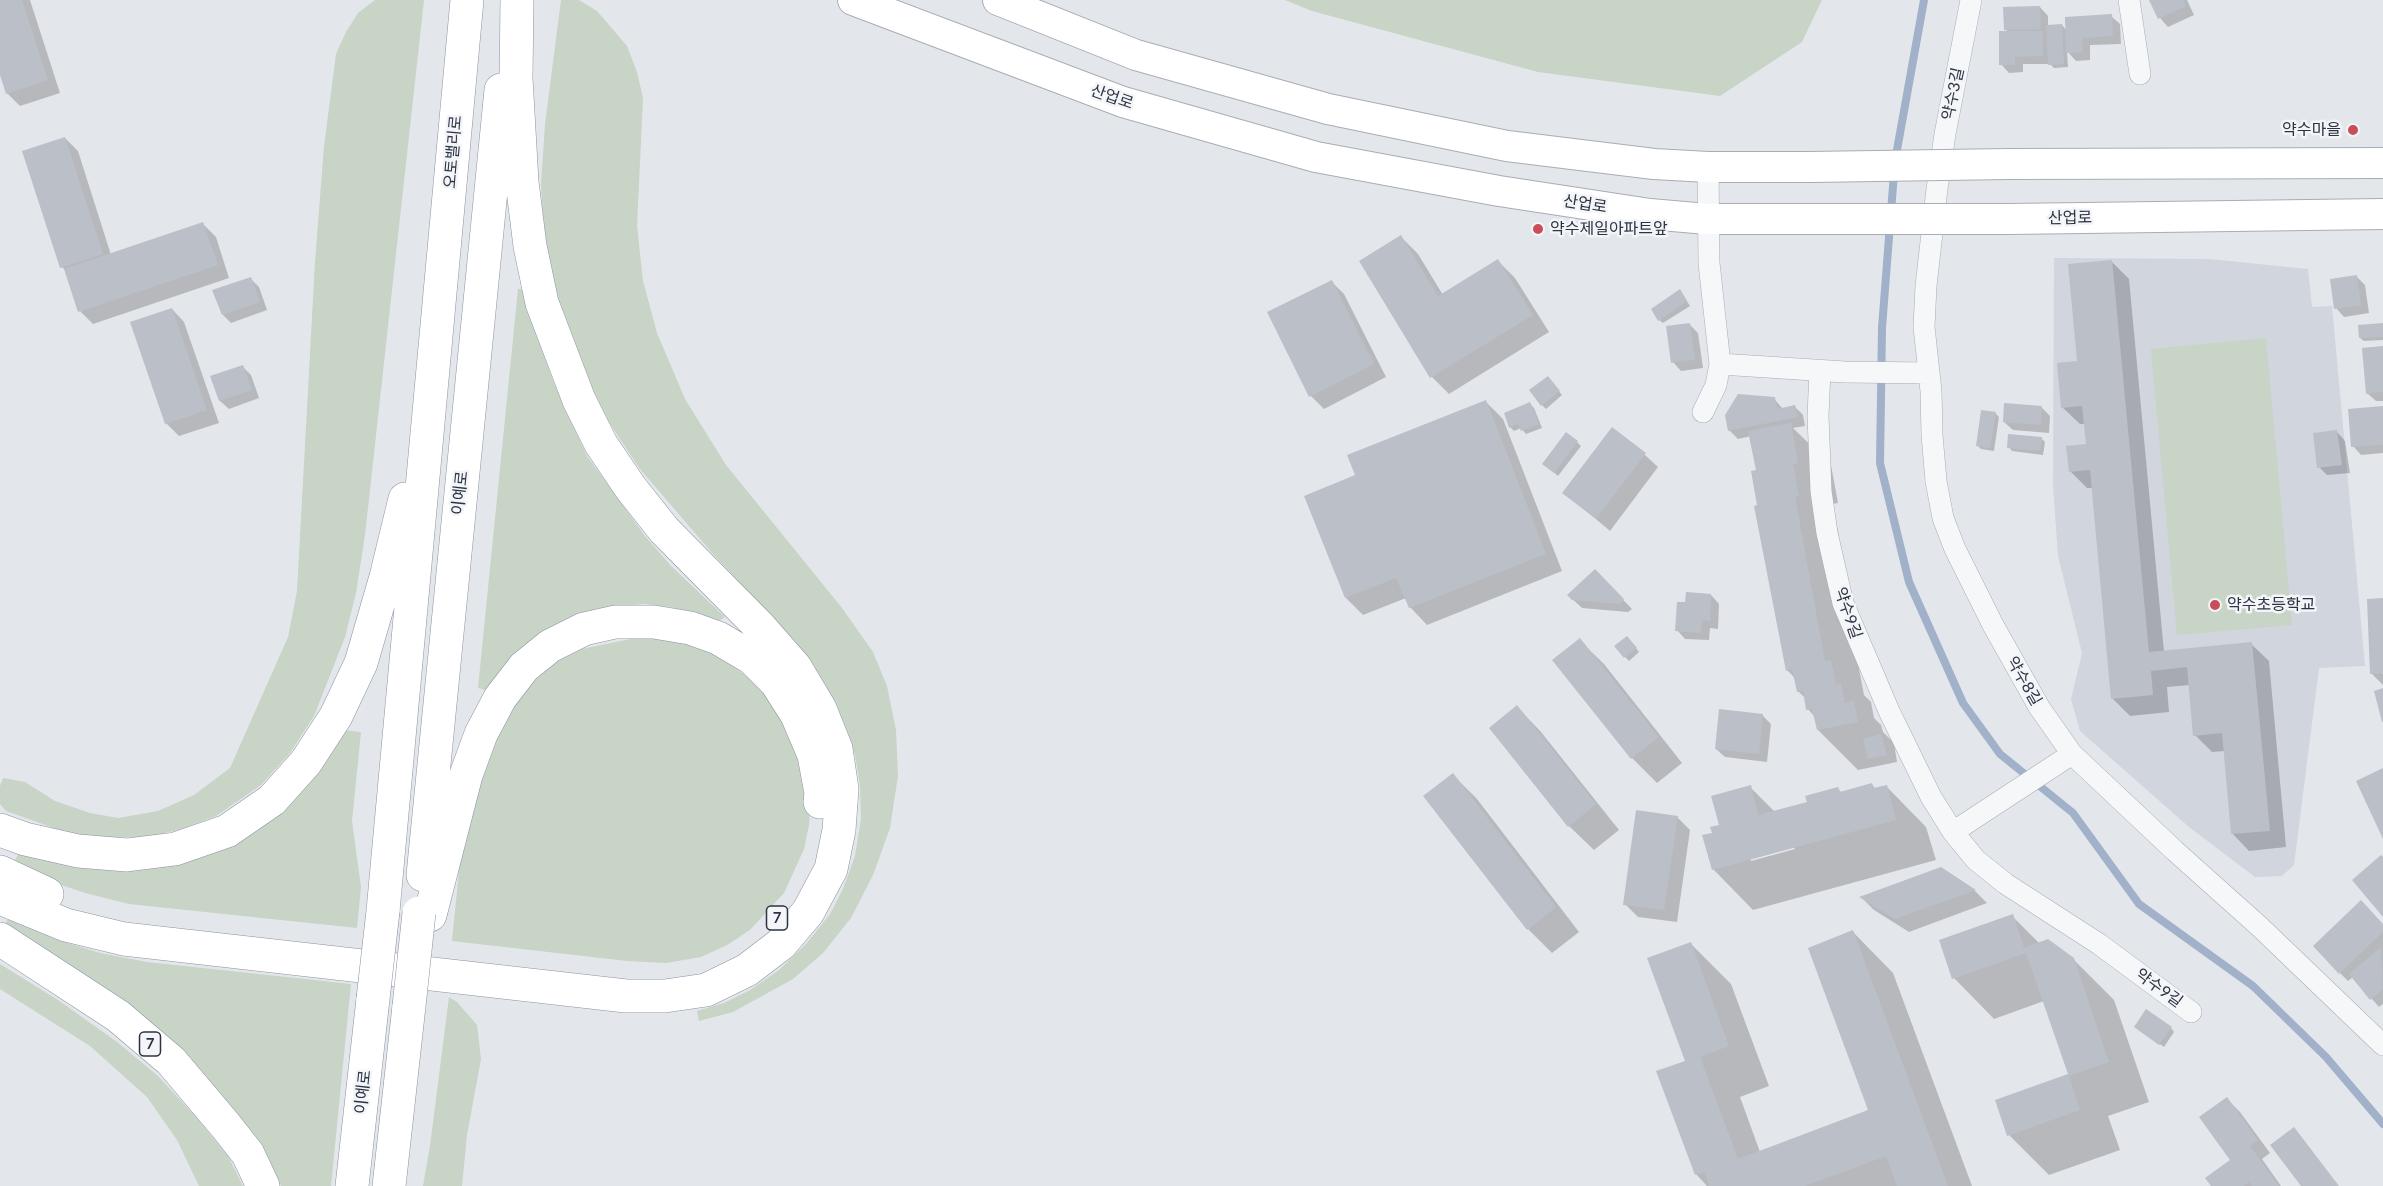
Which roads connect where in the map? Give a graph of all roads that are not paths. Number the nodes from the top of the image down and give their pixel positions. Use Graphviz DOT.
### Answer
graph roads {
  1 [pos="467,0"];
  2 [pos="510,0"];
  3 [pos="518,0"];
  4 [pos="853,0"];
  5 [pos="998,0"];
  6 [pos="1971,0"];
  7 [pos="2129,0"];
  8 [pos="2140,74"];
  9 [pos="509,76"];
  10 [pos="2383,163"];
  11 [pos="1708,167"];
  12 [pos="1937,189"];
  13 [pos="2383,214"];
  14 [pos="1707,219"];
  15 [pos="440,305"];
  16 [pos="1720,364"];
  17 [pos="1820,370"];
  18 [pos="1921,374"];
  19 [pos="1703,412"];
  20 [pos="2072,754"];
  21 [pos="0,830"];
  22 [pos="1953,832"];
  23 [pos="0,872"];
  24 [pos="0,898"];
  25 [pos="425,914"];
  26 [pos="0,939"];
  27 [pos="2191,1012"];
  28 [pos="2383,1045"];
  29 [pos="263,1186"];
  30 [pos="352,1186"];
  31 [pos="389,1186"];
  1 -- 15 [label="highway, 오토밸리로"];
  2 -- 9 [label="highway"];
  3 -- 9 [label="highway"];
  4 -- 14 [label="main road, 산업로"];
  5 -- 11 [label="main road"];
  6 -- 12 [label="street, 약수3길"];
  7 -- 8 [label="street"];
  9 -- 24 [label="highway"];
  9 -- 25 [label="highway, 이예로"];
  10 -- 11 [label="main road, bridge"];
  11 -- 14 [label="street"];
  12 -- 18 [label="street, 약수8길"];
  13 -- 14 [label="main road, 산업로, bridge"];
  14 -- 16 [label="street"];
  15 -- 21 [label="highway"];
  15 -- 30 [label="highway, 이예로, bridge"];
  16 -- 17 [label="street"];
  16 -- 19 [label="street"];
  17 -- 18 [label="street"];
  17 -- 22 [label="street, 약수9길"];
  18 -- 20 [label="street, 약수8길"];
  20 -- 22 [label="street"];
  20 -- 28 [label="street, 약수8길"];
  22 -- 27 [label="street, 약수9길"];
  23 -- 25 [label="highway, 7"];
  25 -- 31 [label="highway, 7, bridge"];
  26 -- 29 [label="highway, 7"];
}
